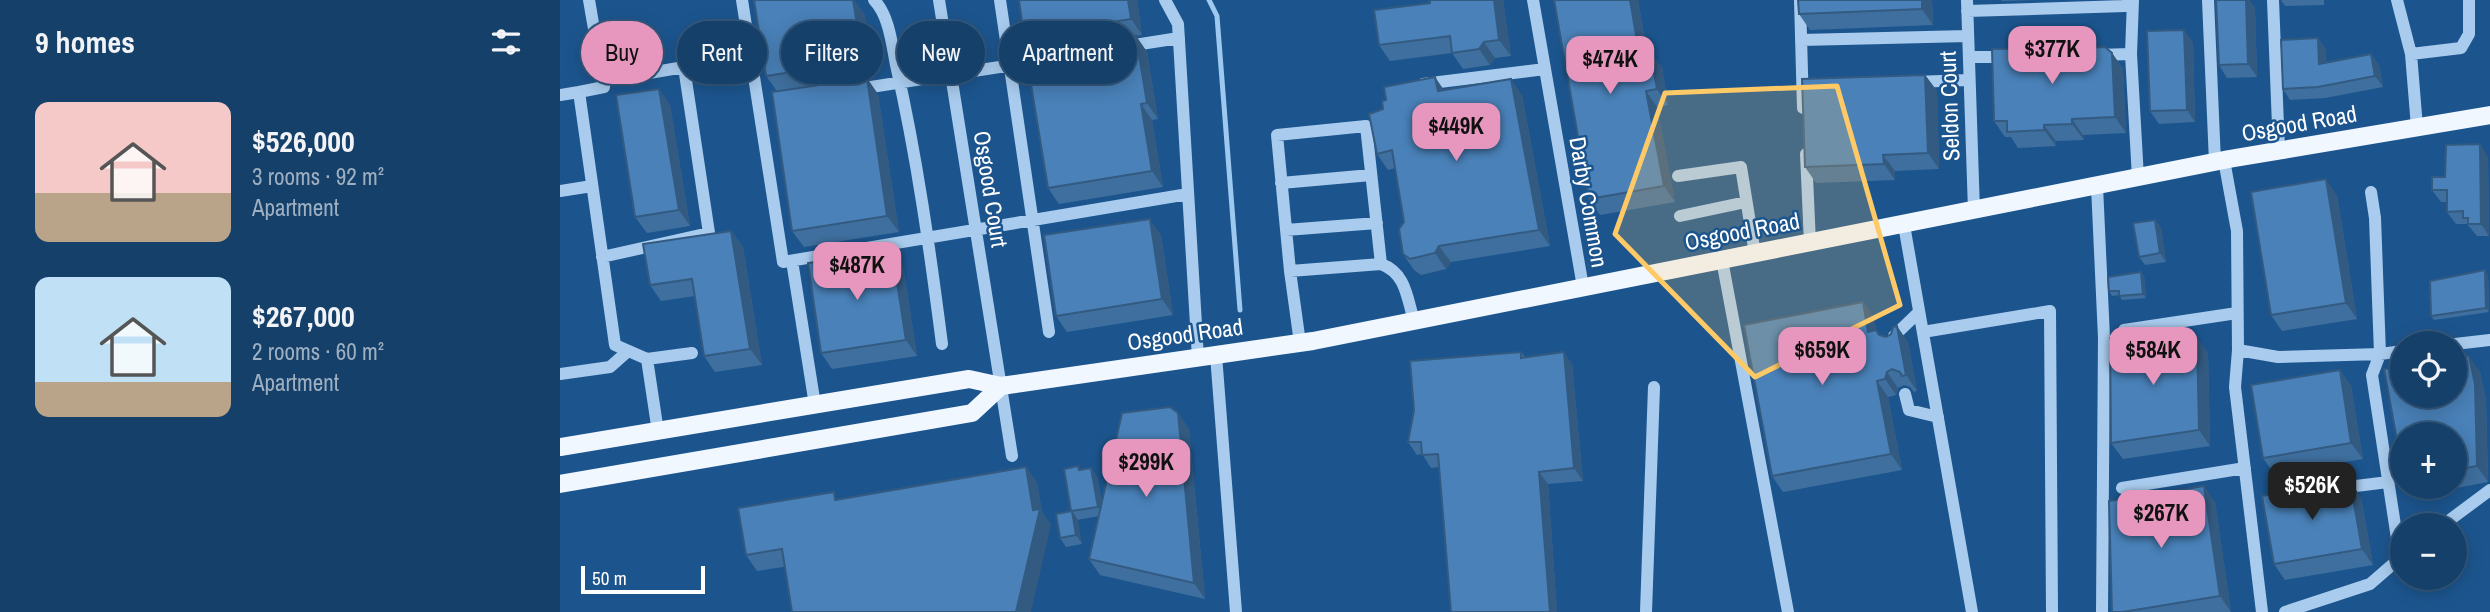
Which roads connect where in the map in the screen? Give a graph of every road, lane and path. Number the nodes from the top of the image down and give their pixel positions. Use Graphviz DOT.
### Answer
graph roads {
  1 [pos="589,0"];
  2 [pos="743,0"];
  3 [pos="874,0"];
  4 [pos="939,0"];
  5 [pos="1000,0"];
  6 [pos="1165,0"];
  7 [pos="1533,0"];
  8 [pos="1800,0"];
  9 [pos="2131,0"];
  10 [pos="2208,0"];
  11 [pos="2273,0"];
  12 [pos="2397,0"];
  13 [pos="2469,0"];
  14 [pos="1967,6"];
  15 [pos="593,21"];
  16 [pos="942,21"];
  17 [pos="1003,21"];
  18 [pos="1968,36"];
  19 [pos="1179,38"];
  20 [pos="1801,40"];
  21 [pos="1137,44"];
  22 [pos="2132,54"];
  23 [pos="2411,54"];
  24 [pos="2077,55"];
  25 [pos="2023,56"];
  26 [pos="1969,57"];
  27 [pos="897,69"];
  28 [pos="1545,69"];
  29 [pos="663,71"];
  30 [pos="1969,80"];
  31 [pos="1900,82"];
  32 [pos="897,83"];
  33 [pos="604,84"];
  34 [pos="900,84"];
  35 [pos="952,84"];
  36 [pos="1012,84"];
  37 [pos="1816,85"];
  38 [pos="1408,86"];
  39 [pos="1802,86"];
  40 [pos="849,90"];
  41 [pos="579,92"];
  42 [pos="560,95"];
  43 [pos="2490,115"];
  44 [pos="2417,127"];
  45 [pos="2279,151"];
  46 [pos="2219,161"];
  47 [pos="1371,175"];
  48 [pos="1678,176"];
  49 [pos="2138,178"];
  50 [pos="1281,183"];
  51 [pos="592,186"];
  52 [pos="2097,186"];
  53 [pos="560,191"];
  54 [pos="2371,192"];
  55 [pos="1188,194"];
  56 [pos="1746,202"];
  57 [pos="1974,211"];
  58 [pos="1681,216"];
  59 [pos="1032,220"];
  60 [pos="1377,223"];
  61 [pos="1904,225"];
  62 [pos="976,229"];
  63 [pos="1286,230"];
  64 [pos="928,237"];
  65 [pos="1810,243"];
  66 [pos="1755,254"];
  67 [pos="602,257"];
  68 [pos="1722,260"];
  69 [pos="792,261"];
  70 [pos="1381,264"];
  71 [pos="1290,271"];
  72 [pos="1583,287"];
  73 [pos="1919,312"];
  74 [pos="2237,313"];
  75 [pos="1414,321"];
  76 [pos="2124,330"];
  77 [pos="1049,332"];
  78 [pos="1923,332"];
  79 [pos="2490,340"];
  80 [pos="1300,343"];
  81 [pos="2467,343"];
  82 [pos="942,344"];
  83 [pos="1896,344"];
  84 [pos="2238,350"];
  85 [pos="628,351"];
  86 [pos="692,353"];
  87 [pos="2390,353"];
  88 [pos="2380,354"];
  89 [pos="1207,356"];
  90 [pos="647,359"];
  91 [pos="560,374"];
  92 [pos="1001,386"];
  93 [pos="1654,387"];
  94 [pos="1905,394"];
  95 [pos="815,405"];
  96 [pos="1938,417"];
  97 [pos="658,432"];
  98 [pos="560,447"];
  99 [pos="1012,456"];
  100 [pos="2245,468"];
  101 [pos="2388,482"];
  102 [pos="560,484"];
  103 [pos="2122,488"];
  104 [pos="2490,490"];
  105 [pos="2325,491"];
  106 [pos="2393,513"];
  107 [pos="2459,513"];
  108 [pos="2390,566"];
  109 [pos="1236,612"];
  110 [pos="1646,612"];
  111 [pos="1787,612"];
  112 [pos="1972,612"];
  113 [pos="2052,612"];
  114 [pos="2102,612"];
  115 [pos="2262,612"];
  116 [pos="2285,612"];
  1 -- 15 [label="street"];
  2 -- 69 [label="street"];
  3 -- 27 [label="street"];
  4 -- 16 [label="street, Osgood Court"];
  5 -- 17 [label="street"];
  6 -- 19 [label="street"];
  7 -- 28 [label="street, Darby Common"];
  8 -- 20 [label="street"];
  9 -- 14 [label="street"];
  9 -- 22 [label="street"];
  10 -- 46 [label="street"];
  11 -- 45 [label="street"];
  12 -- 23 [label="street"];
  13 -- 23 [label="street"];
  14 -- 18 [label="street, Seldon Court"];
  18 -- 20 [label="street"];
  18 -- 26 [label="street, Seldon Court"];
  19 -- 21 [label="street"];
  19 -- 55 [label="street"];
  20 -- 39 [label="street"];
  22 -- 24 [label="street"];
  22 -- 49 [label="street"];
  23 -- 44 [label="street"];
  25 -- 26 [label="street"];
  26 -- 30 [label="street, Seldon Court"];
  28 -- 38 [label="street"];
  28 -- 72 [label="street, Darby Common"];
  29 -- 67 [label="street"];
  30 -- 31 [label="street"];
  30 -- 57 [label="street, Seldon Court"];
  32 -- 40 [label="street"];
  33 -- 41 [label="street"];
  34 -- 64 [label="street"];
  35 -- 62 [label="street, Osgood Court"];
  36 -- 59 [label="street"];
  37 -- 39 [label="street"];
  39 -- 65 [label="street"];
  41 -- 42 [label="street"];
  41 -- 51 [label="street"];
  43 -- 44 [label="main road, Osgood Road"];
  44 -- 45 [label="main road, Osgood Road"];
  45 -- 46 [label="main road, Osgood Road"];
  46 -- 49 [label="main road, Osgood Road"];
  46 -- 74 [label="street"];
  47 -- 50 [label="street"];
  47 -- 50 [label="street"];
  47 -- 60 [label="street"];
  48 -- 56 [label="street"];
  49 -- 52 [label="main road, Osgood Road"];
  50 -- 63 [label="street"];
  51 -- 53 [label="street"];
  51 -- 67 [label="street"];
  52 -- 57 [label="main road, Osgood Road"];
  52 -- 114 [label="street"];
  54 -- 88 [label="street"];
  55 -- 59 [label="street"];
  55 -- 89 [label="street"];
  56 -- 58 [label="street"];
  56 -- 66 [label="street"];
  57 -- 61 [label="main road, Osgood Road"];
  59 -- 62 [label="street"];
  59 -- 77 [label="street"];
  60 -- 63 [label="street"];
  60 -- 70 [label="street"];
  61 -- 65 [label="main road, Osgood Road"];
  61 -- 73 [label="street"];
  62 -- 64 [label="street"];
  62 -- 92 [label="street, Osgood Court"];
  63 -- 71 [label="street"];
  64 -- 69 [label="street"];
  64 -- 82 [label="street"];
  65 -- 66 [label="main road, Osgood Road"];
  66 -- 68 [label="main road, Osgood Road"];
  67 -- 85 [label="street"];
  68 -- 72 [label="main road, Osgood Road"];
  68 -- 111 [label="street"];
  69 -- 95 [label="street"];
  70 -- 71 [label="street"];
  70 -- 75 [label="street"];
  71 -- 80 [label="street"];
  72 -- 75 [label="main road, Osgood Road"];
  73 -- 78 [label="street"];
  73 -- 83 [label="street"];
  74 -- 76 [label="street"];
  74 -- 84 [label="street"];
  75 -- 80 [label="main road, Osgood Road"];
  78 -- 96 [label="street"];
  78 -- 113 [label="street"];
  79 -- 81 [label="street"];
  80 -- 89 [label="main road, Osgood Road"];
  84 -- 88 [label="street"];
  84 -- 100 [label="street"];
  85 -- 90 [label="street"];
  85 -- 91 [label="street"];
  86 -- 90 [label="street"];
  87 -- 88 [label="street"];
  88 -- 101 [label="street"];
  89 -- 92 [label="main road, Osgood Road"];
  89 -- 109 [label="street"];
  90 -- 97 [label="street"];
  92 -- 95 [label="main road, Osgood Road"];
  92 -- 99 [label="street, Osgood Court"];
  92 -- 102 [label="main road"];
  93 -- 110 [label="street"];
  94 -- 96 [label="street"];
  95 -- 97 [label="main road, Osgood Road"];
  96 -- 112 [label="street"];
  97 -- 98 [label="main road, Osgood Road"];
  100 -- 103 [label="street"];
  100 -- 115 [label="street"];
  101 -- 105 [label="street"];
  101 -- 106 [label="street"];
  104 -- 107 [label="street"];
  108 -- 116 [label="street"];
}
